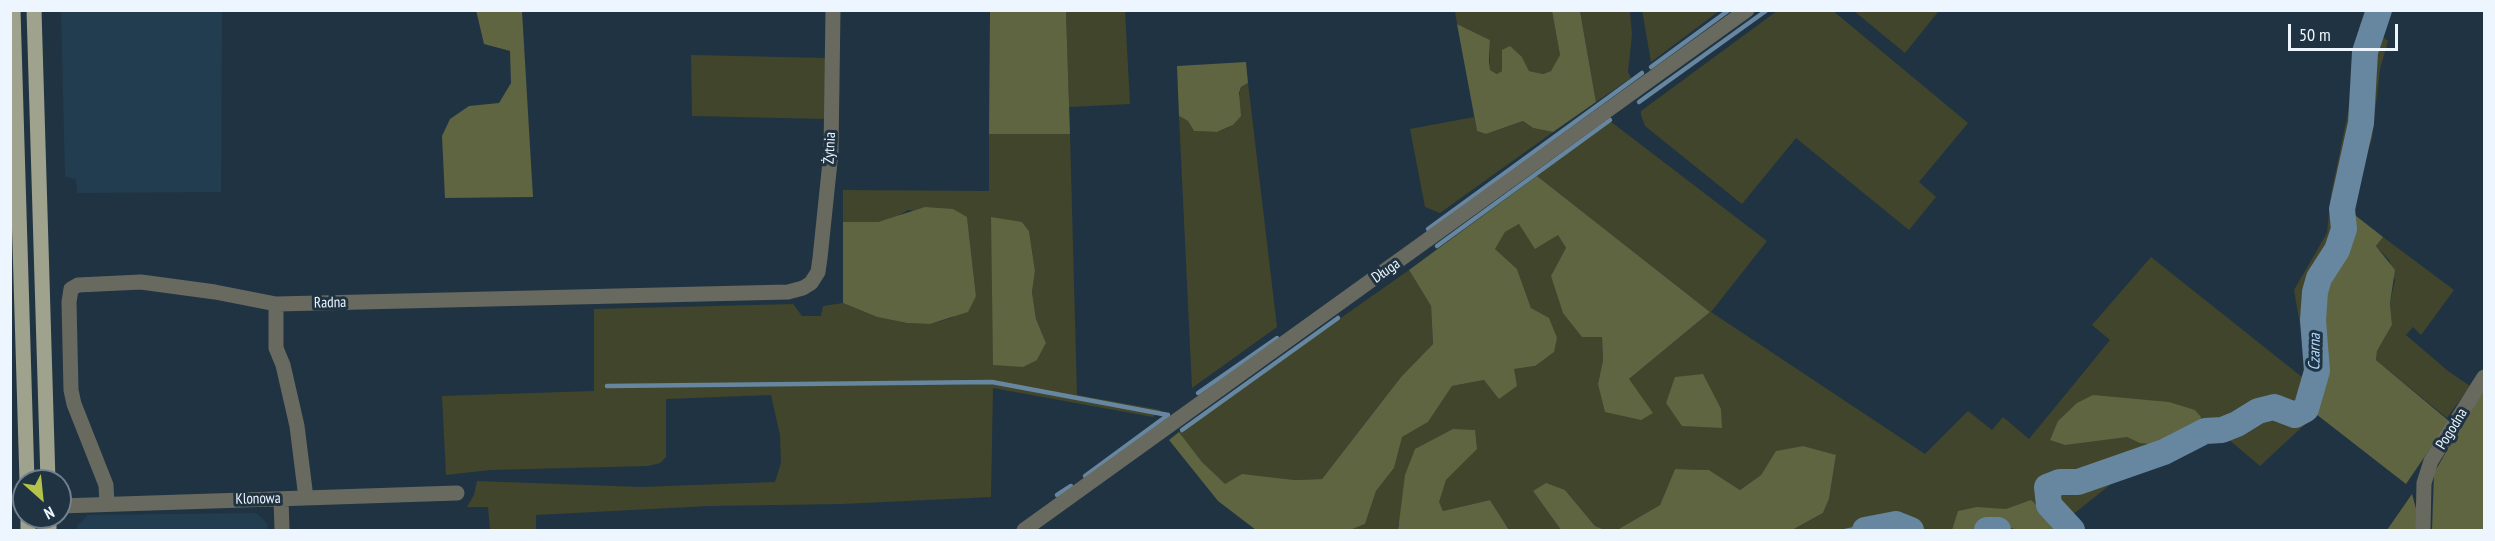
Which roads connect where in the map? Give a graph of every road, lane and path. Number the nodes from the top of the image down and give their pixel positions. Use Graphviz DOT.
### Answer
graph roads {
  1 [pos="12,10"];
  2 [pos="34,10"];
  3 [pos="832,10"];
  4 [pos="1747,10"];
  5 [pos="811,283"];
  6 [pos="276,304"];
  7 [pos="2484,378"];
  8 [pos="27,469"];
  9 [pos="48,469"];
  10 [pos="457,493"];
  11 [pos="306,498"];
  12 [pos="281,499"];
  13 [pos="107,504"];
  14 [pos="72,505"];
  15 [pos="282,531"];
  16 [pos="1024,531"];
  17 [pos="2423,531"];
  1 -- 8 [label="main road"];
  2 -- 9 [label="main road"];
  3 -- 5 [label="street, Żytnia"];
  4 -- 16 [label="street, Długa"];
  5 -- 6 [label="street, Radna"];
  6 -- 11 [label="street"];
  6 -- 13 [label="street, Radna"];
  7 -- 17 [label="street, Pogodna"];
  10 -- 11 [label="street, Klonowa"];
  11 -- 12 [label="street, Klonowa"];
  12 -- 13 [label="street, Klonowa"];
  12 -- 15 [label="street"];
  13 -- 14 [label="street, Klonowa"];
}
